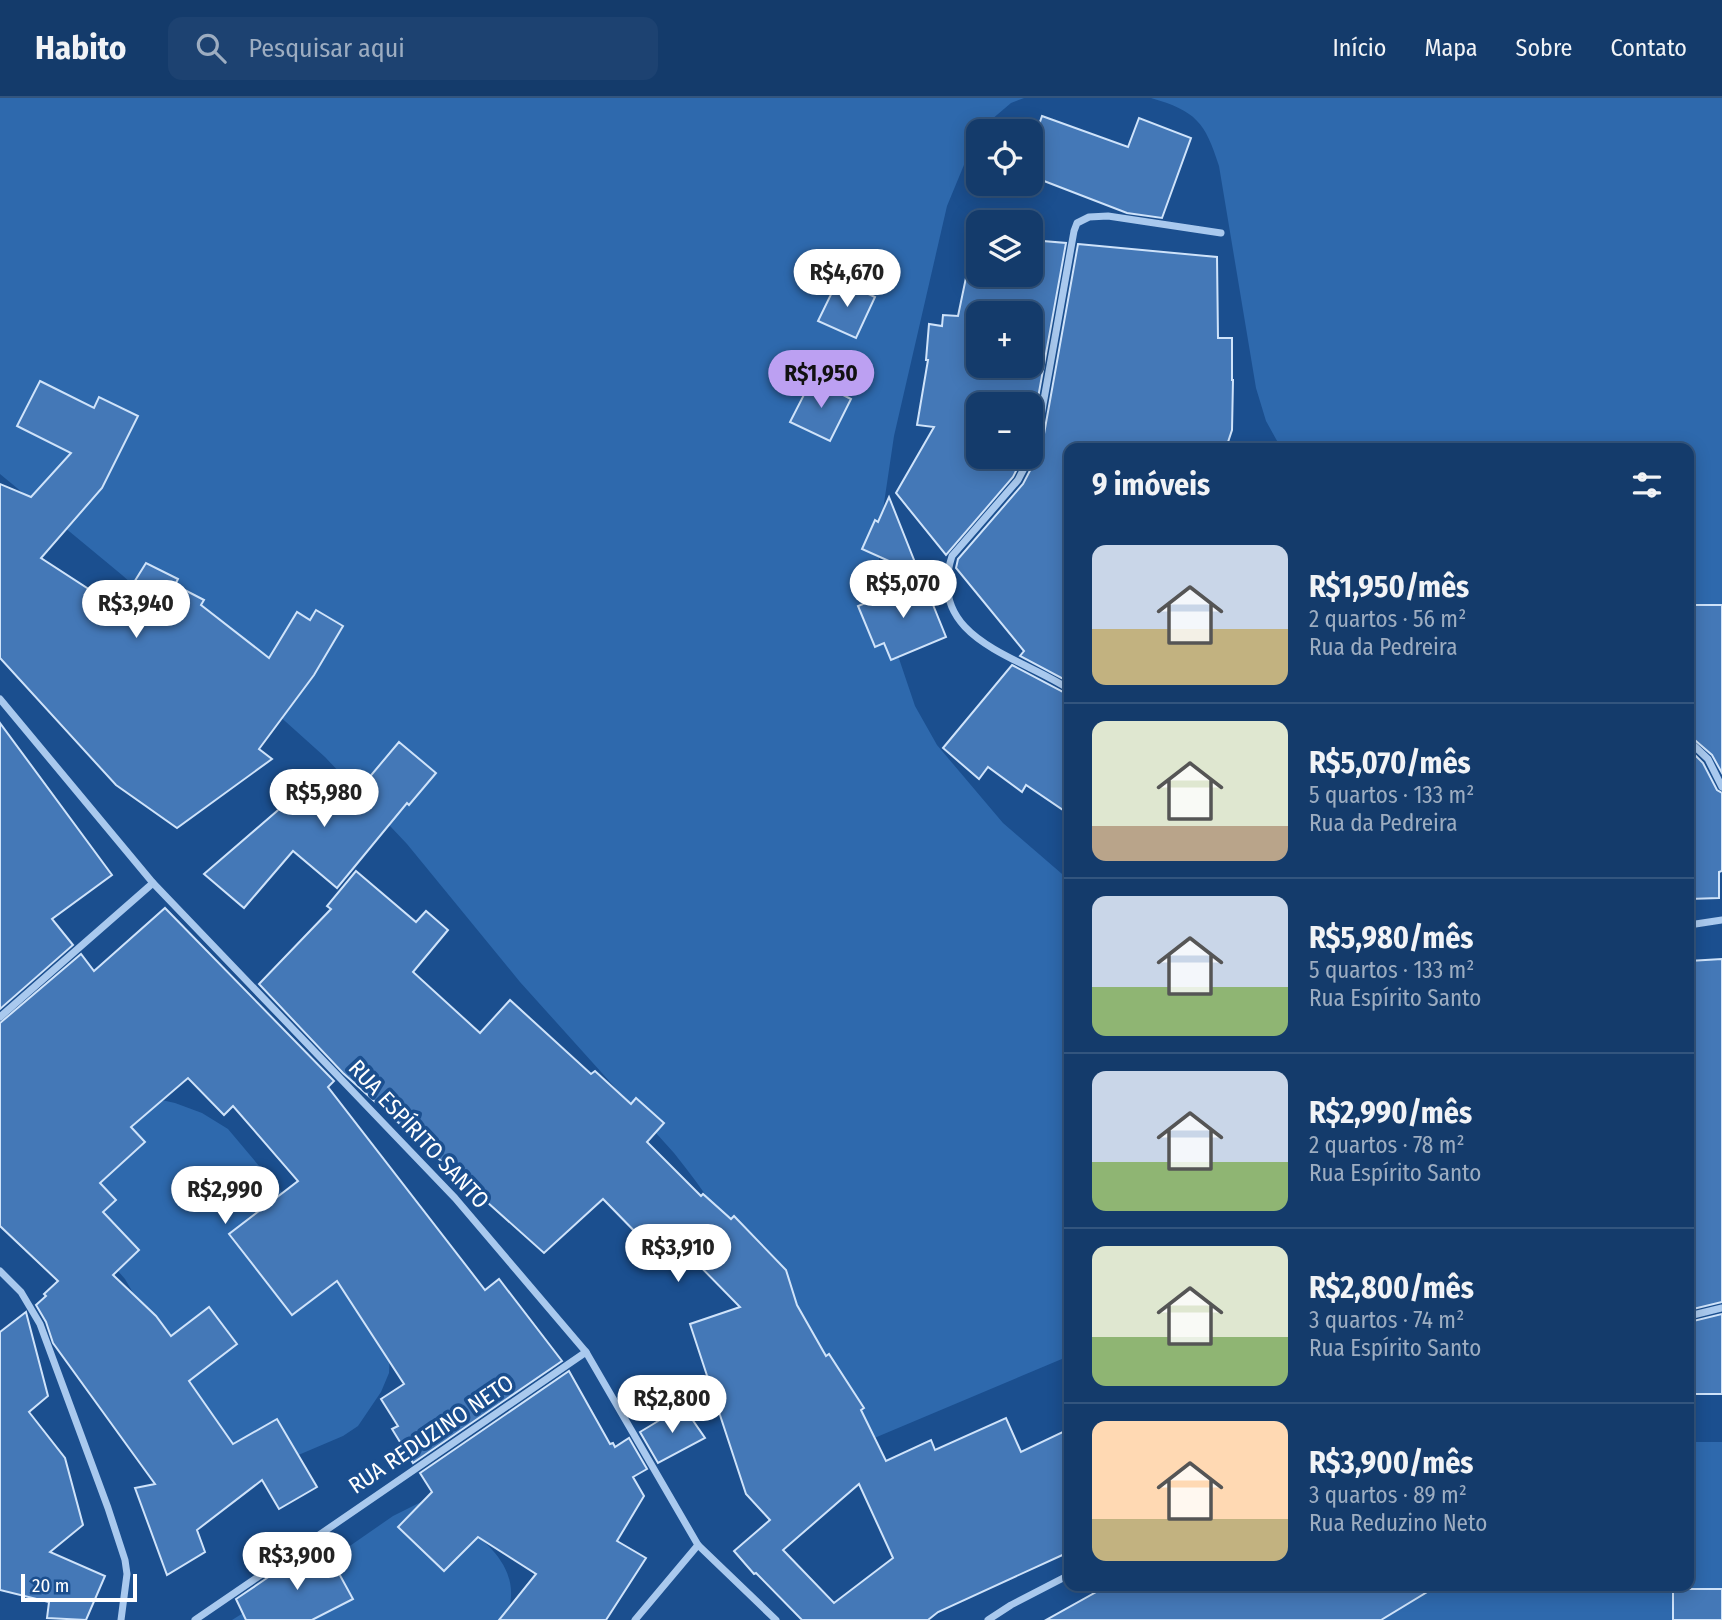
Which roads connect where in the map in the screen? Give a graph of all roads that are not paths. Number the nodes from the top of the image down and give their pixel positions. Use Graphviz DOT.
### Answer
graph roads {
  1 [pos="1221,233"];
  2 [pos="1043,405"];
  3 [pos="1023,469"];
  4 [pos="1064,686"];
  5 [pos="0,699"];
  6 [pos="1694,746"];
  7 [pos="1722,787"];
  8 [pos="153,883"];
  9 [pos="1722,920"];
  10 [pos="1694,924"];
  11 [pos="0,1017"];
  12 [pos="0,1271"];
  13 [pos="1722,1308"];
  14 [pos="1694,1315"];
  15 [pos="586,1352"];
  16 [pos="698,1545"];
  17 [pos="1064,1578"];
  18 [pos="121,1620"];
  19 [pos="195,1620"];
  20 [pos="635,1620"];
  21 [pos="776,1620"];
  22 [pos="988,1620"];
  1 -- 2 [label="street"];
  3 -- 4 [label="street"];
  5 -- 8 [label="street, RUA ESPÍRITO SANTO"];
  6 -- 7 [label="street"];
  8 -- 11 [label="street"];
  8 -- 15 [label="street, RUA ESPÍRITO SANTO"];
  9 -- 10 [label="street"];
  12 -- 18 [label="street"];
  13 -- 14 [label="street"];
  15 -- 16 [label="street, RUA ESPÍRITO SANTO"];
  15 -- 19 [label="street, RUA REDUZINO NETO"];
  16 -- 20 [label="street"];
  16 -- 21 [label="street, RUA ESPÍRITO SANTO"];
  17 -- 22 [label="street"];
}
